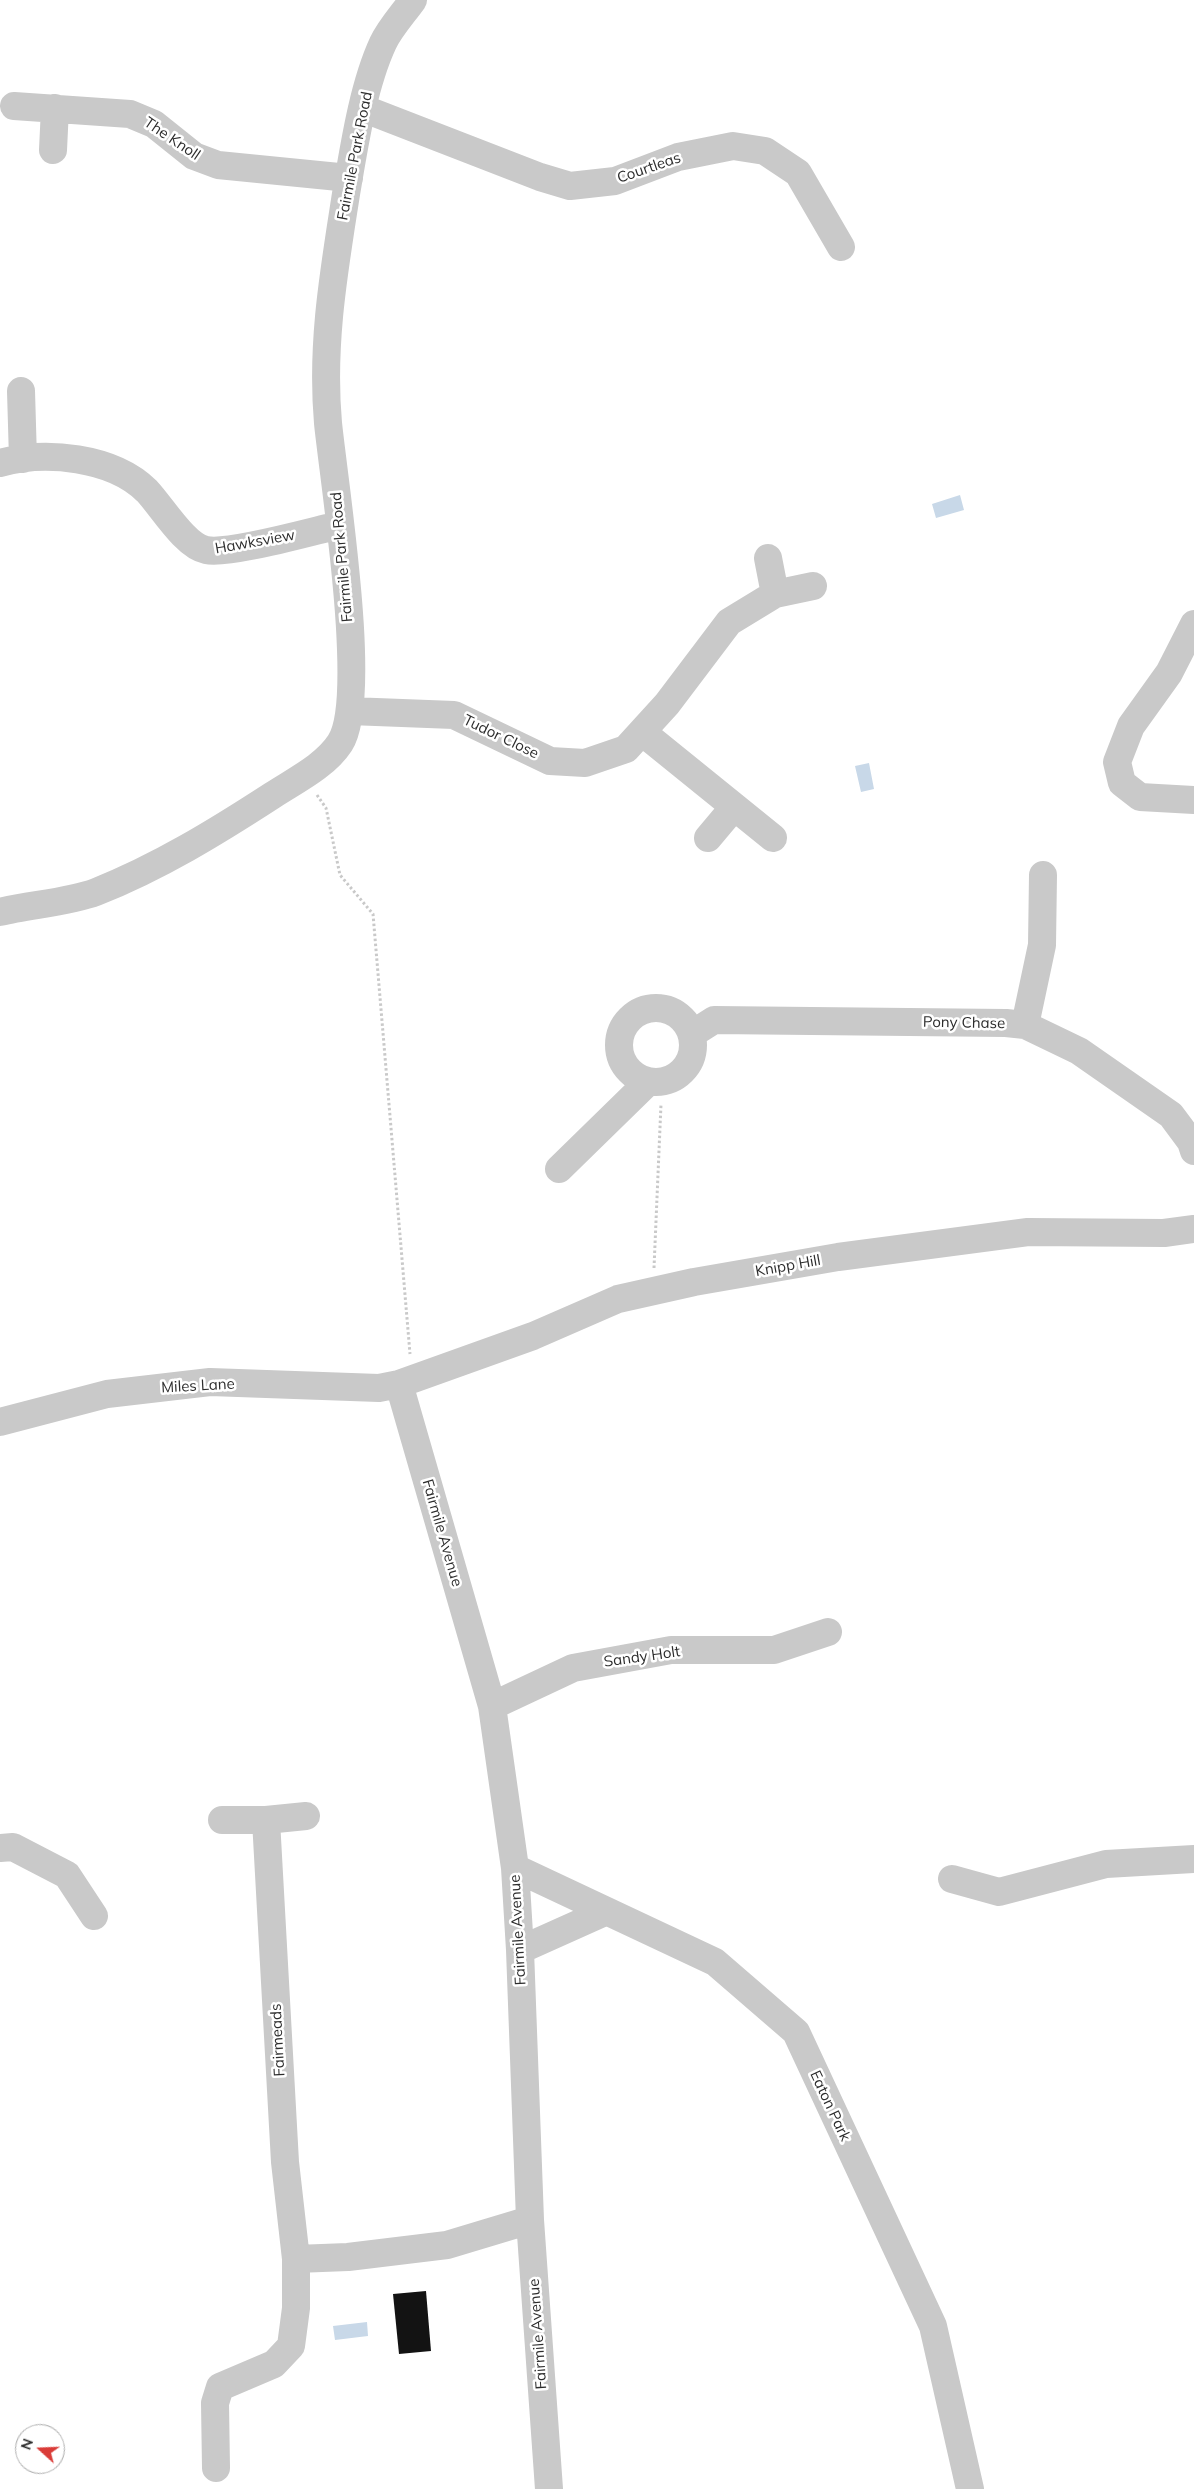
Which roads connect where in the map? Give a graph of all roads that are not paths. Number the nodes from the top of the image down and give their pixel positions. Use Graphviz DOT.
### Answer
graph roads {
  1 [pos="413,0"];
  2 [pos="14,106"];
  3 [pos="55,108"];
  4 [pos="362,108"];
  5 [pos="53,150"];
  6 [pos="349,178"];
  7 [pos="841,247"];
  8 [pos="21,391"];
  9 [pos="11,461"];
  10 [pos="340,525"];
  11 [pos="768,558"];
  12 [pos="813,586"];
  13 [pos="775,594"];
  14 [pos="1194,624"];
  15 [pos="350,711"];
  16 [pos="642,732"];
  17 [pos="1194,800"];
  18 [pos="734,807"];
  19 [pos="708,838"];
  20 [pos="773,838"];
  21 [pos="1043,875"];
  22 [pos="0,912"];
  23 [pos="1025,1025"];
  24 [pos="692,1034"];
  25 [pos="655,1082"];
  26 [pos="1194,1151"];
  27 [pos="559,1169"];
  28 [pos="1194,1229"];
  29 [pos="406,1382"];
  30 [pos="0,1422"];
  31 [pos="828,1632"];
  32 [pos="492,1706"];
  33 [pos="306,1816"];
  34 [pos="222,1820"];
  35 [pos="266,1820"];
  36 [pos="0,1848"];
  37 [pos="1194,1859"];
  38 [pos="515,1868"];
  39 [pos="952,1880"];
  40 [pos="607,1911"];
  41 [pos="94,1916"];
  42 [pos="520,1950"];
  43 [pos="530,2220"];
  44 [pos="296,2259"];
  45 [pos="216,2468"];
  46 [pos="548,2489"];
  47 [pos="970,2489"];
  1 -- 4 [label="street, Fairmile Park Road"];
  2 -- 3 [label="street, The Knoll"];
  3 -- 5 [label="street"];
  3 -- 6 [label="street, The Knoll"];
  4 -- 6 [label="street, Fairmile Park Road"];
  4 -- 7 [label="street, Courtleas"];
  6 -- 10 [label="street, Fairmile Park Road"];
  8 -- 9 [label="street, Hawksview"];
  9 -- 10 [label="street, Hawksview"];
  10 -- 15 [label="street, Fairmile Park Road"];
  11 -- 13 [label="street"];
  12 -- 13 [label="street, Tudor Close"];
  13 -- 16 [label="street, Tudor Close"];
  14 -- 17 [label="street"];
  15 -- 16 [label="street, Tudor Close"];
  15 -- 22 [label="street, Fairmile Park Road"];
  16 -- 18 [label="street"];
  18 -- 19 [label="street"];
  18 -- 20 [label="street"];
  21 -- 23 [label="street"];
  23 -- 24 [label="street, Pony Chase"];
  23 -- 26 [label="street, Pony Chase"];
  24 -- 25 [label="street"];
  24 -- 25 [label="street"];
  25 -- 27 [label="street"];
  28 -- 29 [label="street, Knipp Hill"];
  29 -- 30 [label="street, Miles Lane"];
  29 -- 32 [label="street, Fairmile Avenue"];
  31 -- 32 [label="street, Sandy Holt"];
  32 -- 38 [label="street, Fairmile Avenue"];
  33 -- 35 [label="street"];
  34 -- 35 [label="street"];
  35 -- 44 [label="street, Fairmeads"];
  36 -- 41 [label="street"];
  37 -- 39 [label="street"];
  38 -- 40 [label="street, Eaton Park"];
  38 -- 42 [label="street, Fairmile Avenue"];
  40 -- 42 [label="street"];
  40 -- 47 [label="street, Eaton Park"];
  42 -- 43 [label="street, Fairmile Avenue"];
  43 -- 44 [label="street"];
  43 -- 46 [label="street, Fairmile Avenue"];
  44 -- 45 [label="street, Fairmeads"];
}
